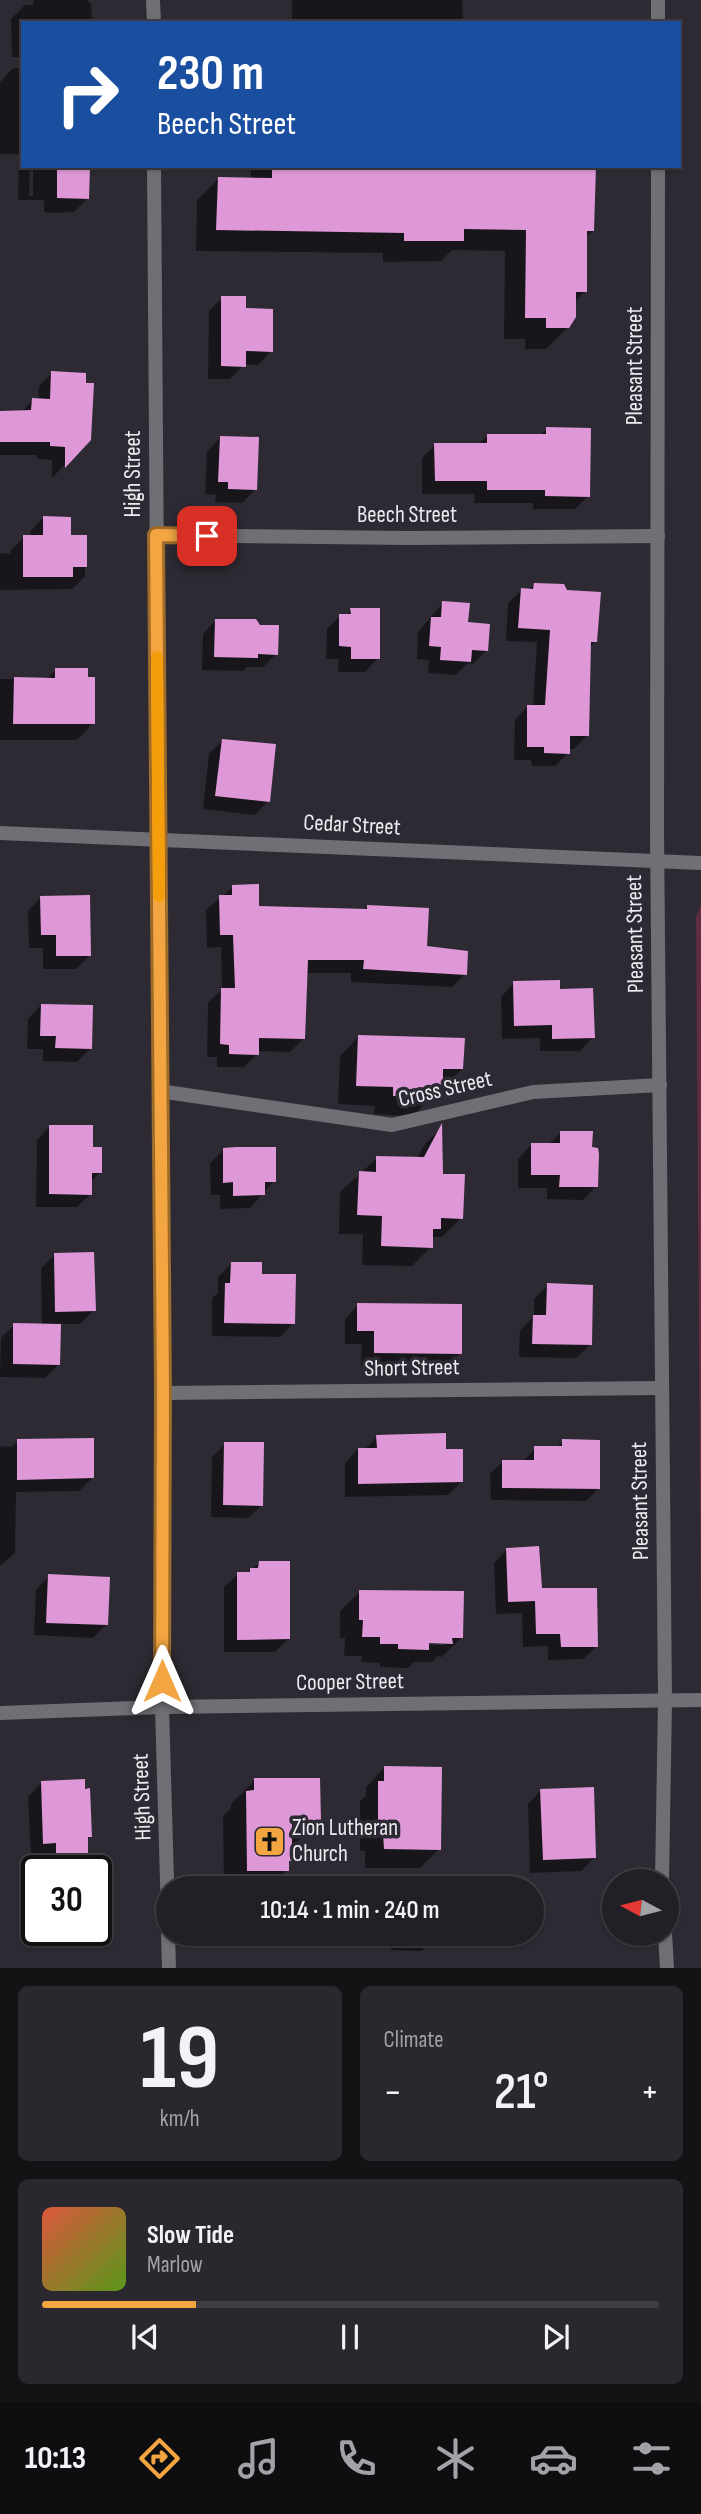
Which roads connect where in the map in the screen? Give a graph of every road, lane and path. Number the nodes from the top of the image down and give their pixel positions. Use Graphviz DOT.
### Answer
graph roads {
  1 [pos="153,0"];
  2 [pos="658,0"];
  3 [pos="154,21"];
  4 [pos="658,21"];
  5 [pos="154,168"];
  6 [pos="658,168"];
  7 [pos="156,535"];
  8 [pos="658,536"];
  9 [pos="0,833"];
  10 [pos="159,840"];
  11 [pos="657,862"];
  12 [pos="701,863"];
  13 [pos="660,1085"];
  14 [pos="159,1091"];
  15 [pos="662,1388"];
  16 [pos="163,1393"];
  17 [pos="701,1700"];
  18 [pos="665,1701"];
  19 [pos="162,1707"];
  20 [pos="0,1713"];
  21 [pos="662,1869"];
  22 [pos="167,1876"];
  23 [pos="169,1946"];
  24 [pos="666,1946"];
  25 [pos="169,1968"];
  26 [pos="667,1968"];
  1 -- 3 [label="street"];
  2 -- 4 [label="street"];
  5 -- 7 [label="street, High Street"];
  6 -- 8 [label="street, Pleasant Street"];
  7 -- 8 [label="street, Beech Street"];
  7 -- 10 [label="street, High Street"];
  8 -- 11 [label="street, Pleasant Street"];
  9 -- 10 [label="street, Cedar Street"];
  10 -- 11 [label="street, Cedar Street"];
  10 -- 14 [label="street, High Street"];
  11 -- 12 [label="street, Cedar Street"];
  11 -- 13 [label="street, Pleasant Street"];
  13 -- 14 [label="street, Cross Street"];
  13 -- 15 [label="street, Pleasant Street"];
  14 -- 16 [label="street, High Street"];
  15 -- 16 [label="street, Short Street"];
  15 -- 18 [label="street, Pleasant Street"];
  16 -- 19 [label="street, High Street"];
  17 -- 18 [label="street, Cooper Street"];
  18 -- 19 [label="street, Cooper Street"];
  18 -- 21 [label="street, Pleasant Street"];
  19 -- 20 [label="street, Cooper Street"];
  19 -- 22 [label="street, High Street"];
  23 -- 25 [label="street"];
  24 -- 26 [label="street"];
}
